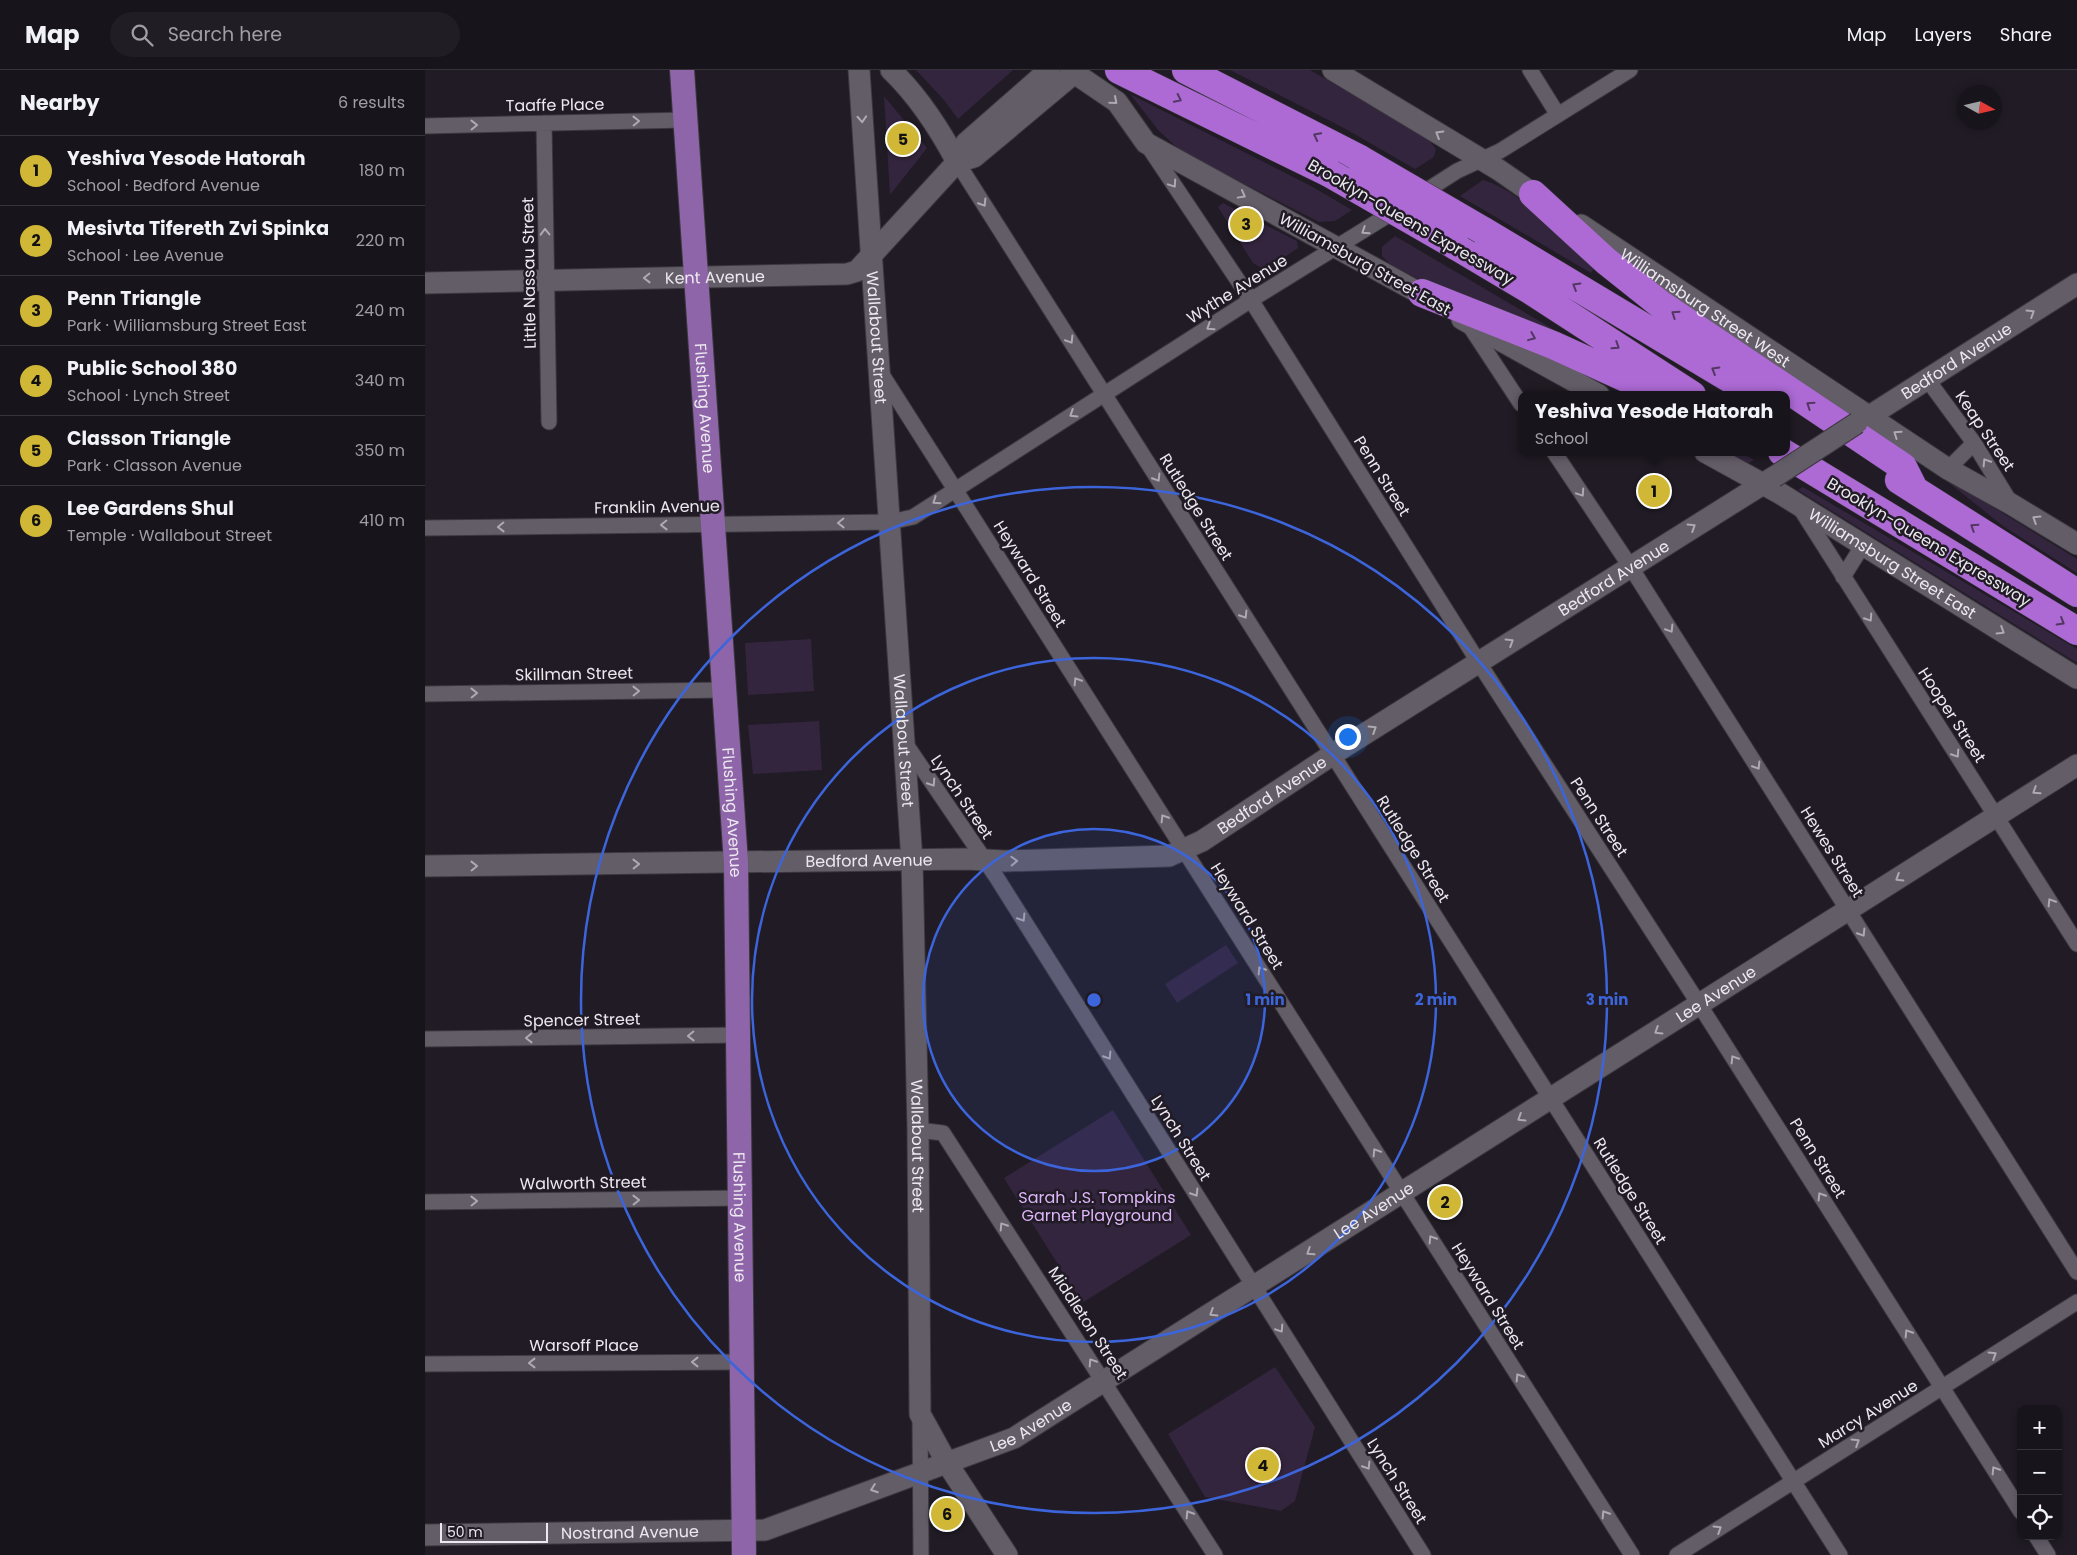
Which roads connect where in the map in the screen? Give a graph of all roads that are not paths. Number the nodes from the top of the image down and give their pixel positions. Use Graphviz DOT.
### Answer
graph roads {
  1 [pos="682,70"];
  2 [pos="859,70"];
  3 [pos="891,70"];
  4 [pos="1049,70"];
  5 [pos="1119,70"];
  6 [pos="1187,70"];
  7 [pos="1333,70"];
  8 [pos="1530,70"];
  9 [pos="1630,70"];
  10 [pos="1074,71"];
  11 [pos="1558,115"];
  12 [pos="685,120"];
  13 [pos="544,123"];
  14 [pos="425,126"];
  15 [pos="1146,143"];
  16 [pos="1481,160"];
  17 [pos="957,162"];
  18 [pos="1533,194"];
  19 [pos="1338,248"];
  20 [pos="872,252"];
  21 [pos="696,277"];
  22 [pos="546,280"];
  23 [pos="425,283"];
  24 [pos="2076,288"];
  25 [pos="1422,293"];
  26 [pos="1251,300"];
  27 [pos="1468,323"];
  28 [pos="880,372"];
  29 [pos="1927,379"];
  30 [pos="1592,391"];
  31 [pos="1654,391"];
  32 [pos="1686,391"];
  33 [pos="1750,391"];
  34 [pos="1104,394"];
  35 [pos="1518,399"];
  36 [pos="1790,414"];
  37 [pos="1863,420"];
  38 [pos="549,422"];
  39 [pos="1974,443"];
  40 [pos="1557,456"];
  41 [pos="1719,456"];
  42 [pos="1948,469"];
  43 [pos="1773,471"];
  44 [pos="955,489"];
  45 [pos="1914,489"];
  46 [pos="2011,504"];
  47 [pos="1797,505"];
  48 [pos="890,522"];
  49 [pos="713,524"];
  50 [pos="425,528"];
  51 [pos="2077,544"];
  52 [pos="1863,545"];
  53 [pos="1630,566"];
  54 [pos="1843,576"];
  55 [pos="2077,593"];
  56 [pos="2077,631"];
  57 [pos="1479,662"];
  58 [pos="2077,678"];
  59 [pos="724,690"];
  60 [pos="425,694"];
  61 [pos="905,742"];
  62 [pos="1333,755"];
  63 [pos="2077,765"];
  64 [pos="1996,816"];
  65 [pos="1184,849"];
  66 [pos="983,859"];
  67 [pos="913,861"];
  68 [pos="736,863"];
  69 [pos="425,866"];
  70 [pos="1848,910"];
  71 [pos="2077,944"];
  72 [pos="1699,1004"];
  73 [pos="740,1035"];
  74 [pos="425,1040"];
  75 [pos="1551,1099"];
  76 [pos="918,1130"];
  77 [pos="1402,1193"];
  78 [pos="741,1198"];
  79 [pos="425,1202"];
  80 [pos="2077,1272"];
  81 [pos="1254,1287"];
  82 [pos="2077,1302"];
  83 [pos="743,1362"];
  84 [pos="425,1364"];
  85 [pos="1105,1382"];
  86 [pos="1942,1387"];
  87 [pos="920,1414"];
  88 [pos="947,1463"];
  89 [pos="920,1472"];
  90 [pos="1793,1482"];
  91 [pos="2017,1506"];
  92 [pos="745,1530"];
  93 [pos="425,1535"];
  94 [pos="2039,1540"];
  95 [pos="744,1555"];
  96 [pos="921,1555"];
  97 [pos="1007,1555"];
  98 [pos="1215,1555"];
  99 [pos="1423,1555"];
  100 [pos="1632,1555"];
  101 [pos="1677,1555"];
  102 [pos="1840,1555"];
  103 [pos="2048,1555"];
  1 -- 12 [label="main road, Flushing Avenue"];
  2 -- 20 [label="main road, Wallabout Street, one-way"];
  3 -- 17 [label="main road"];
  4 -- 17 [label="main road, Kent Avenue"];
  5 -- 32 [label="highway, Brooklyn-Queens Expressway, one-way, bridge"];
  33 -- 6 [label="highway, Brooklyn-Queens Expressway, one-way, bridge"];
  16 -- 7 [label="main road, Williamsburg Street West, one-way"];
  8 -- 11 [label="street"];
  9 -- 11 [label="street, Wythe Avenue"];
  10 -- 15 [label="main road, Williamsburg Street East, one-way"];
  10 -- 17 [label="main road, Kent Avenue"];
  11 -- 16 [label="street, Wythe Avenue"];
  13 -- 12 [label="street, Taaffe Place, one-way"];
  12 -- 21 [label="main road, Flushing Avenue"];
  14 -- 13 [label="street, Taaffe Place, one-way"];
  22 -- 13 [label="street, Little Nassau Street, one-way"];
  15 -- 19 [label="main road, Williamsburg Street East, one-way"];
  15 -- 26 [label="street, Penn Street, one-way"];
  16 -- 18 [label="main road, Williamsburg Street West"];
  16 -- 19 [label="street, Wythe Avenue, one-way"];
  17 -- 20 [label="main road, Kent Avenue"];
  17 -- 34 [label="street, Rutledge Street, one-way"];
  18 -- 37 [label="main road, Williamsburg Street West"];
  45 -- 18 [label="highway, one-way"];
  19 -- 25 [label="main road, Williamsburg Street East"];
  19 -- 26 [label="street, Wythe Avenue"];
  20 -- 21 [label="main road, Kent Avenue"];
  20 -- 28 [label="main road, Wallabout Street"];
  21 -- 22 [label="main road, Kent Avenue, one-way"];
  21 -- 49 [label="main road, Flushing Avenue"];
  22 -- 23 [label="main road, Kent Avenue"];
  22 -- 38 [label="street, Little Nassau Street"];
  29 -- 24 [label="main road, Bedford Avenue, one-way"];
  25 -- 27 [label="main road, Williamsburg Street East"];
  25 -- 31 [label="highway, one-way"];
  26 -- 34 [label="street, Wythe Avenue, one-way"];
  26 -- 57 [label="street, Penn Street"];
  27 -- 30 [label="main road, Williamsburg Street East"];
  27 -- 35 [label="street"];
  28 -- 44 [label="street, Heyward Street"];
  28 -- 48 [label="main road, Wallabout Street"];
  29 -- 37 [label="main road, Bedford Avenue"];
  29 -- 39 [label="street, Keap Street"];
  34 -- 44 [label="street, Wythe Avenue, one-way"];
  34 -- 62 [label="street, Rutledge Street, one-way"];
  36 -- 45 [label="highway, Brooklyn-Queens Expressway"];
  42 -- 37 [label="main road, Williamsburg Street West, one-way"];
  37 -- 43 [label="main road, Bedford Avenue, bridge"];
  39 -- 42 [label="street"];
  46 -- 39 [label="street, Keap Street, one-way"];
  40 -- 53 [label="street, Hewes Street, one-way"];
  41 -- 43 [label="main road, Williamsburg Street East"];
  42 -- 46 [label="main road, Williamsburg Street West"];
  43 -- 47 [label="main road, Williamsburg Street East"];
  53 -- 43 [label="main road, Bedford Avenue, one-way"];
  43 -- 56 [label="highway, Brooklyn-Queens Expressway, one-way"];
  44 -- 48 [label="street, Wythe Avenue, one-way"];
  65 -- 44 [label="street, Heyward Street, one-way"];
  55 -- 45 [label="highway, Brooklyn-Queens Expressway, one-way"];
  51 -- 46 [label="main road, Williamsburg Street West, one-way"];
  47 -- 52 [label="main road, Williamsburg Street East"];
  47 -- 54 [label="street, Hooper Street"];
  48 -- 49 [label="street, Franklin Avenue, one-way"];
  48 -- 61 [label="main road, Wallabout Street"];
  49 -- 50 [label="street, Franklin Avenue, one-way"];
  49 -- 59 [label="main road, Flushing Avenue"];
  52 -- 54 [label="street"];
  52 -- 58 [label="main road, Williamsburg Street East, one-way"];
  57 -- 53 [label="main road, Bedford Avenue, one-way"];
  53 -- 70 [label="street, Hewes Street, one-way"];
  54 -- 64 [label="street, Hooper Street, one-way"];
  62 -- 57 [label="main road, Bedford Avenue, one-way"];
  57 -- 72 [label="street, Penn Street"];
  60 -- 59 [label="street, Skillman Street, one-way"];
  59 -- 68 [label="main road, Flushing Avenue"];
  61 -- 66 [label="street, Lynch Street, one-way"];
  61 -- 67 [label="main road, Wallabout Street"];
  62 -- 65 [label="main road, Bedford Avenue"];
  62 -- 75 [label="street, Rutledge Street"];
  63 -- 64 [label="main road, Lee Avenue, one-way"];
  64 -- 70 [label="main road, Lee Avenue, one-way"];
  71 -- 64 [label="street, Hooper Street, one-way"];
  66 -- 65 [label="main road, Bedford Avenue, one-way"];
  77 -- 65 [label="street, Heyward Street, one-way"];
  66 -- 67 [label="main road, Bedford Avenue"];
  66 -- 81 [label="street, Lynch Street, one-way"];
  67 -- 68 [label="main road, Bedford Avenue"];
  67 -- 76 [label="main road, Wallabout Street"];
  69 -- 68 [label="main road, Bedford Avenue, one-way"];
  68 -- 73 [label="main road, Flushing Avenue"];
  70 -- 72 [label="main road, Lee Avenue"];
  70 -- 80 [label="street, Hewes Street, one-way"];
  72 -- 75 [label="main road, Lee Avenue, one-way"];
  86 -- 72 [label="street, Penn Street, one-way"];
  73 -- 74 [label="street, Spencer Street, one-way"];
  73 -- 78 [label="main road, Flushing Avenue"];
  75 -- 77 [label="main road, Lee Avenue, one-way"];
  75 -- 90 [label="street, Rutledge Street"];
  85 -- 76 [label="street, Middleton Street, one-way"];
  76 -- 87 [label="main road, Wallabout Street"];
  77 -- 81 [label="main road, Lee Avenue, one-way"];
  100 -- 77 [label="street, Heyward Street, one-way"];
  79 -- 78 [label="street, Walworth Street, one-way"];
  78 -- 83 [label="main road, Flushing Avenue"];
  81 -- 85 [label="main road, Lee Avenue, one-way"];
  81 -- 99 [label="street, Lynch Street, one-way"];
  86 -- 82 [label="street, Marcy Avenue, one-way"];
  83 -- 84 [label="street, Warsoff Place, one-way"];
  83 -- 92 [label="main road, Flushing Avenue"];
  85 -- 88 [label="main road, Lee Avenue"];
  98 -- 85 [label="street, Middleton Street, one-way"];
  90 -- 86 [label="street, Marcy Avenue, one-way"];
  91 -- 86 [label="street, Penn Street, one-way"];
  87 -- 88 [label="main road, Wallabout Street"];
  87 -- 89 [label="street, Wallabout Street"];
  88 -- 89 [label="main road, Lee Avenue"];
  88 -- 97 [label="main road, Wallabout Street"];
  89 -- 92 [label="main road, Lee Avenue, one-way"];
  89 -- 96 [label="street, Wallabout Street"];
  101 -- 90 [label="street, Marcy Avenue, one-way"];
  90 -- 102 [label="street, Rutledge Street"];
  92 -- 93 [label="main road, Nostrand Avenue"];
  92 -- 95 [label="main road, Flushing Avenue"];
  94 -- 103 [label="street"];
}
